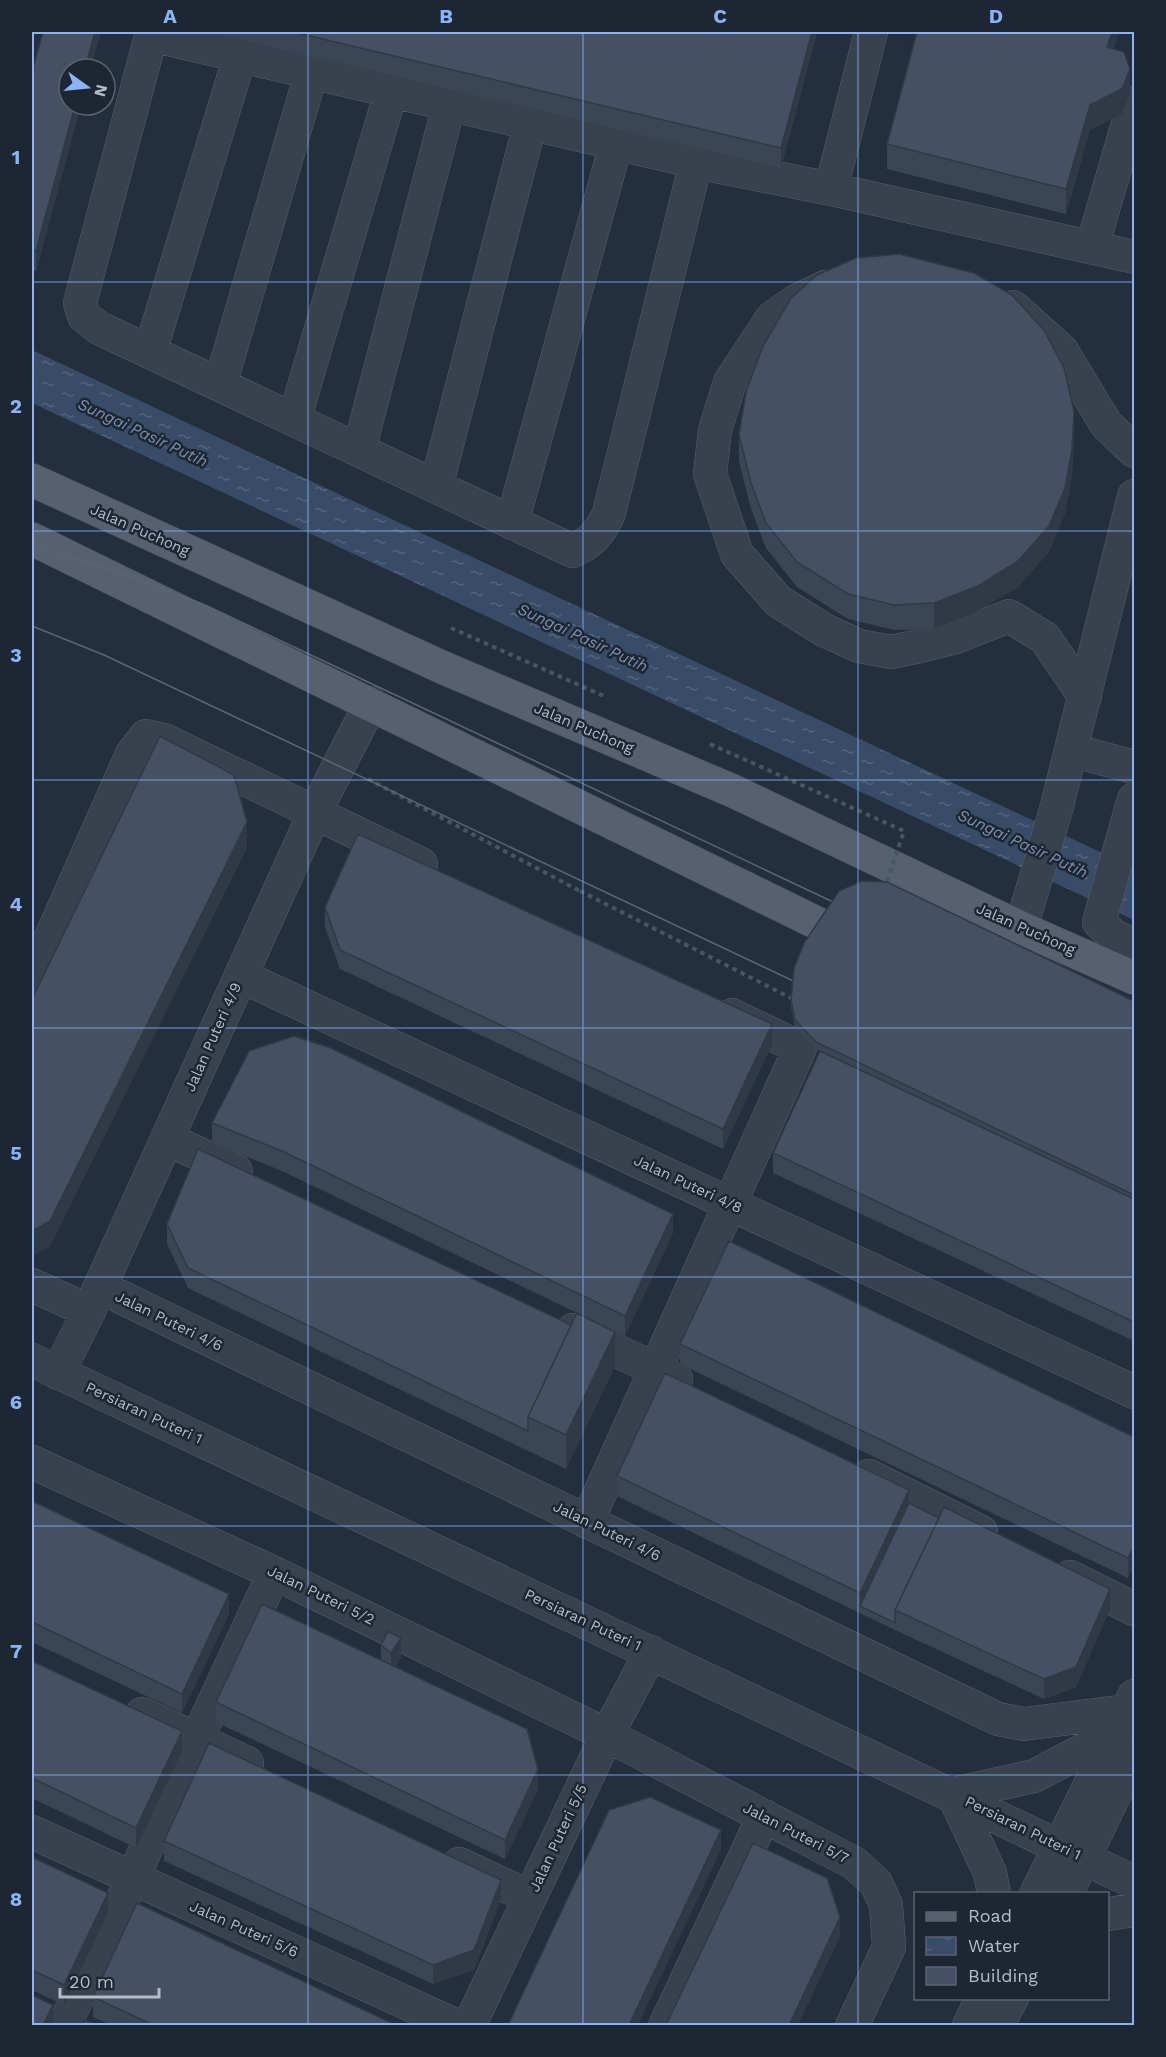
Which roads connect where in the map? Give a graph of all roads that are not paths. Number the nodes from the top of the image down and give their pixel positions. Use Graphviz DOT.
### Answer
graph roads {
  1 [pos="871,32"];
  2 [pos="151,33"];
  3 [pos="240,56"];
  4 [pos="311,74"];
  5 [pos="391,92"];
  6 [pos="1134,103"];
  7 [pos="449,105"];
  8 [pos="530,124"];
  9 [pos="616,144"];
  10 [pos="696,162"];
  11 [pos="831,189"];
  12 [pos="1092,247"];
  13 [pos="1134,257"];
  14 [pos="856,277"];
  15 [pos="987,291"];
  16 [pos="150,352"];
  17 [pos="220,385"];
  18 [pos="294,420"];
  19 [pos="358,450"];
  20 [pos="1134,451"];
  21 [pos="32,480"];
  22 [pos="436,487"];
  23 [pos="1134,496"];
  24 [pos="512,523"];
  25 [pos="32,539"];
  26 [pos="1126,564"];
  27 [pos="1085,697"];
  28 [pos="370,703"];
  29 [pos="1071,750"];
  30 [pos="1134,767"];
  31 [pos="1134,799"];
  32 [pos="315,812"];
  33 [pos="444,875"];
  34 [pos="1024,916"];
  35 [pos="819,924"];
  36 [pos="1134,946"];
  37 [pos="241,976"];
  38 [pos="1134,978"];
  39 [pos="32,980"];
  40 [pos="703,1001"];
  41 [pos="167,1139"];
  42 [pos="263,1184"];
  43 [pos="732,1204"];
  44 [pos="32,1285"];
  45 [pos="94,1299"];
  46 [pos="550,1319"];
  47 [pos="45,1366"];
  48 [pos="656,1369"];
  49 [pos="699,1390"];
  50 [pos="1134,1392"];
  51 [pos="837,1460"];
  52 [pos="32,1462"];
  53 [pos="587,1522"];
  54 [pos="1007,1545"];
  55 [pos="1039,1561"];
  56 [pos="274,1573"];
  57 [pos="1134,1609"];
  58 [pos="651,1652"];
  59 [pos="114,1701"];
  60 [pos="1128,1723"];
  61 [pos="607,1736"];
  62 [pos="197,1739"];
  63 [pos="272,1775"];
  64 [pos="953,1794"];
  65 [pos="764,1816"];
  66 [pos="32,1832"];
  67 [pos="433,1851"];
  68 [pos="1072,1852"];
  69 [pos="133,1878"];
  70 [pos="1134,1882"];
  71 [pos="993,1892"];
  72 [pos="1037,1892"];
  73 [pos="1066,1892"];
  74 [pos="530,1897"];
  75 [pos="1134,1910"];
  76 [pos="1109,1914"];
  77 [pos="1002,2013"];
  78 [pos="62,2020"];
  79 [pos="457,2025"];
  80 [pos="469,2025"];
  81 [pos="665,2025"];
  82 [pos="852,2025"];
  83 [pos="969,2025"];
  1 -- 11 [label="street"];
  2 -- 3 [label="street"];
  2 -- 16 [label="street"];
  3 -- 4 [label="street"];
  3 -- 16 [label="street"];
  4 -- 5 [label="street"];
  4 -- 17 [label="street"];
  5 -- 7 [label="street"];
  5 -- 18 [label="street"];
  6 -- 12 [label="street"];
  7 -- 8 [label="street"];
  7 -- 19 [label="street"];
  8 -- 9 [label="street"];
  8 -- 22 [label="street"];
  9 -- 10 [label="street"];
  9 -- 24 [label="street"];
  10 -- 11 [label="street"];
  10 -- 24 [label="street"];
  11 -- 12 [label="street"];
  12 -- 13 [label="street"];
  14 -- 27 [label="street"];
  15 -- 20 [label="street"];
  16 -- 17 [label="street"];
  17 -- 18 [label="street"];
  18 -- 19 [label="street"];
  19 -- 22 [label="street"];
  21 -- 34 [label="main road, Jalan Puchong"];
  22 -- 24 [label="street"];
  23 -- 26 [label="street"];
  25 -- 28 [label="main road"];
  26 -- 27 [label="street"];
  27 -- 29 [label="street"];
  28 -- 32 [label="street, Jalan Puteri 4/9"];
  28 -- 35 [label="main road"];
  29 -- 30 [label="street"];
  29 -- 34 [label="street"];
  31 -- 36 [label="street"];
  32 -- 33 [label="street"];
  32 -- 37 [label="street, Jalan Puteri 4/9"];
  32 -- 39 [label="street"];
  34 -- 38 [label="main road, Jalan Puchong"];
  37 -- 41 [label="street, Jalan Puteri 4/9"];
  37 -- 43 [label="street, Jalan Puteri 4/8"];
  40 -- 43 [label="street"];
  41 -- 42 [label="street"];
  41 -- 45 [label="street, Jalan Puteri 4/9"];
  43 -- 48 [label="street"];
  43 -- 50 [label="street, Jalan Puteri 4/8"];
  44 -- 45 [label="street, Jalan Puteri 4/6"];
  45 -- 47 [label="street, Jalan Puteri 4/9"];
  45 -- 53 [label="street, Jalan Puteri 4/6"];
  46 -- 48 [label="street"];
  47 -- 58 [label="street, Persiaran Puteri 1"];
  48 -- 49 [label="street"];
  48 -- 53 [label="street"];
  51 -- 54 [label="street"];
  52 -- 56 [label="street, Jalan Puteri 5/2"];
  53 -- 60 [label="street, Jalan Puteri 4/6"];
  55 -- 57 [label="street"];
  56 -- 61 [label="street, Jalan Puteri 5/2"];
  56 -- 62 [label="street"];
  58 -- 61 [label="street, Jalan Puteri 5/5"];
  58 -- 64 [label="street, Persiaran Puteri 1"];
  59 -- 62 [label="street"];
  60 -- 64 [label="street"];
  60 -- 68 [label="street"];
  61 -- 65 [label="street, Jalan Puteri 5/7"];
  61 -- 74 [label="street, Jalan Puteri 5/5"];
  62 -- 63 [label="street"];
  62 -- 69 [label="street"];
  64 -- 68 [label="street, Persiaran Puteri 1"];
  64 -- 71 [label="street"];
  65 -- 81 [label="street"];
  65 -- 82 [label="street, Jalan Puteri 5/7"];
  66 -- 69 [label="street, Jalan Puteri 5/6"];
  67 -- 74 [label="street"];
  68 -- 70 [label="street, Persiaran Puteri 1"];
  68 -- 72 [label="street"];
  68 -- 73 [label="street"];
  69 -- 78 [label="street"];
  69 -- 79 [label="street, Jalan Puteri 5/6"];
  74 -- 80 [label="street, Jalan Puteri 5/5"];
  75 -- 76 [label="street"];
  77 -- 83 [label="street"];
}
